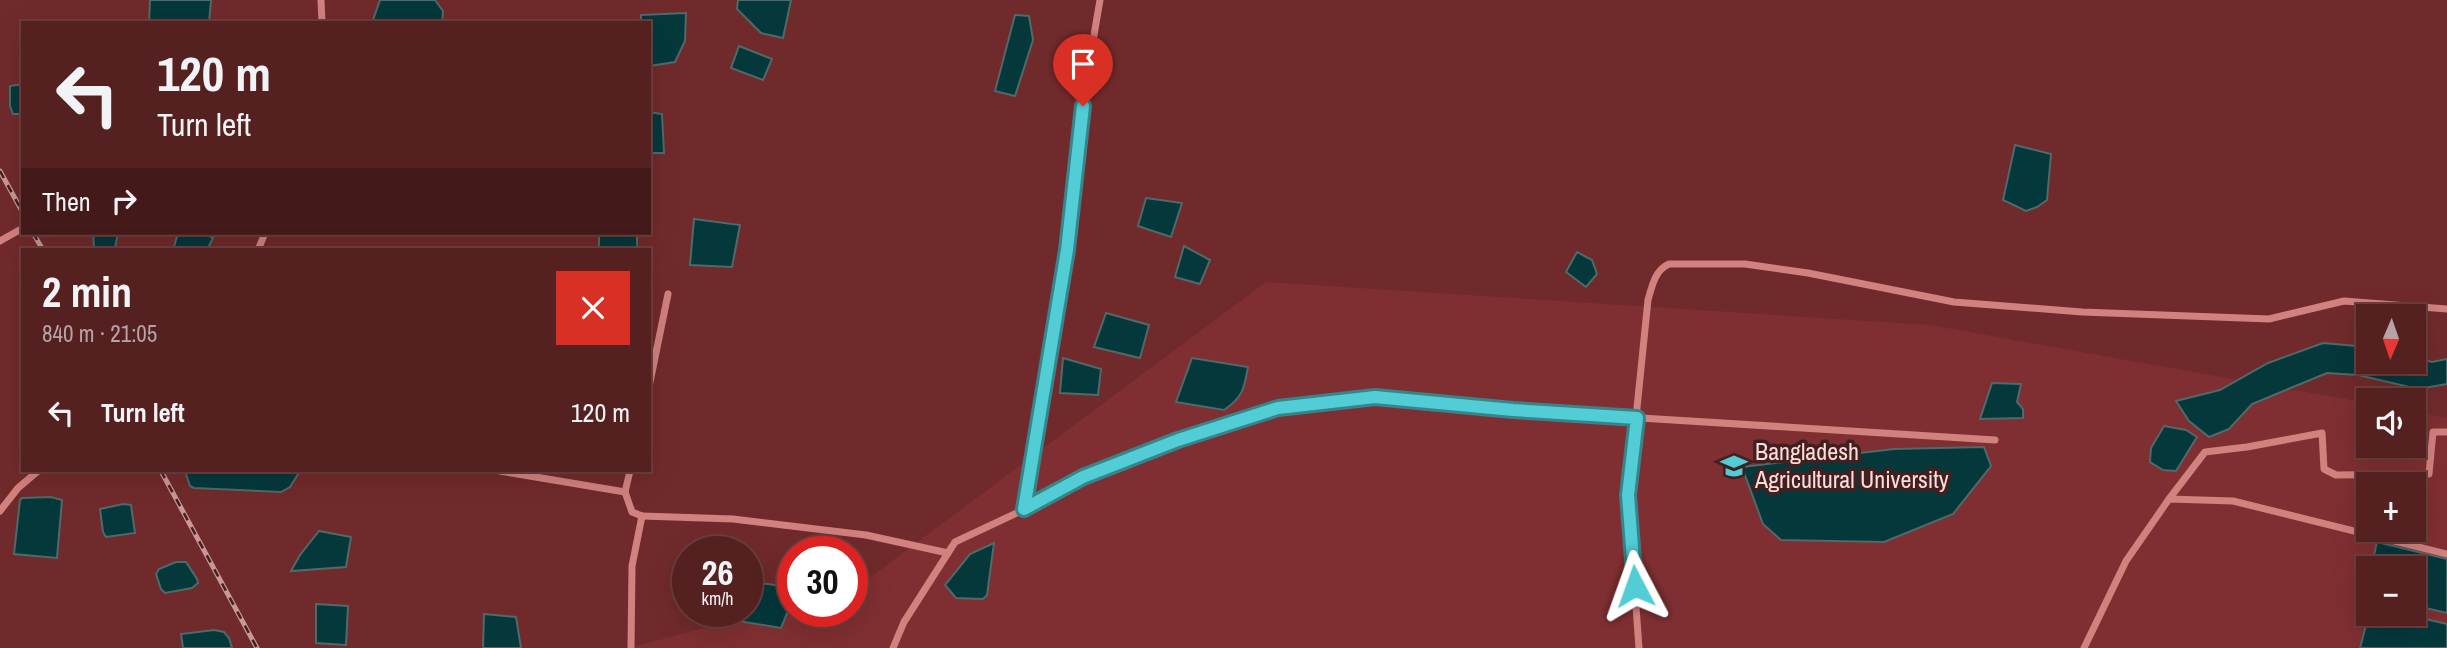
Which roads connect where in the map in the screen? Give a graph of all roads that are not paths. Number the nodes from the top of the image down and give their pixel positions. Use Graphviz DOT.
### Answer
graph roads {
  1 [pos="321,0"];
  2 [pos="1100,0"];
  3 [pos="322,21"];
  4 [pos="21,229"];
  5 [pos="0,241"];
  6 [pos="668,294"];
  7 [pos="2447,309"];
  8 [pos="651,377"];
  9 [pos="1637,418"];
  10 [pos="2447,432"];
  11 [pos="1995,440"];
  12 [pos="37,472"];
  13 [pos="506,472"];
  14 [pos="630,472"];
  15 [pos="625,492"];
  16 [pos="2169,499"];
  17 [pos="1024,509"];
  18 [pos="0,511"];
  19 [pos="642,516"];
  20 [pos="948,552"];
  21 [pos="2447,554"];
  22 [pos="631,648"];
  23 [pos="893,648"];
  24 [pos="1639,648"];
  25 [pos="2084,648"];
  1 -- 3 [label="street"];
  2 -- 17 [label="street"];
  4 -- 5 [label="street"];
  6 -- 8 [label="street"];
  7 -- 9 [label="street"];
  9 -- 11 [label="street"];
  9 -- 17 [label="street"];
  9 -- 24 [label="street"];
  10 -- 16 [label="street"];
  12 -- 18 [label="street"];
  13 -- 15 [label="street"];
  14 -- 15 [label="street"];
  15 -- 19 [label="street"];
  16 -- 21 [label="street"];
  16 -- 25 [label="street"];
  17 -- 20 [label="street"];
  19 -- 20 [label="street"];
  19 -- 22 [label="street"];
  20 -- 23 [label="street"];
}
